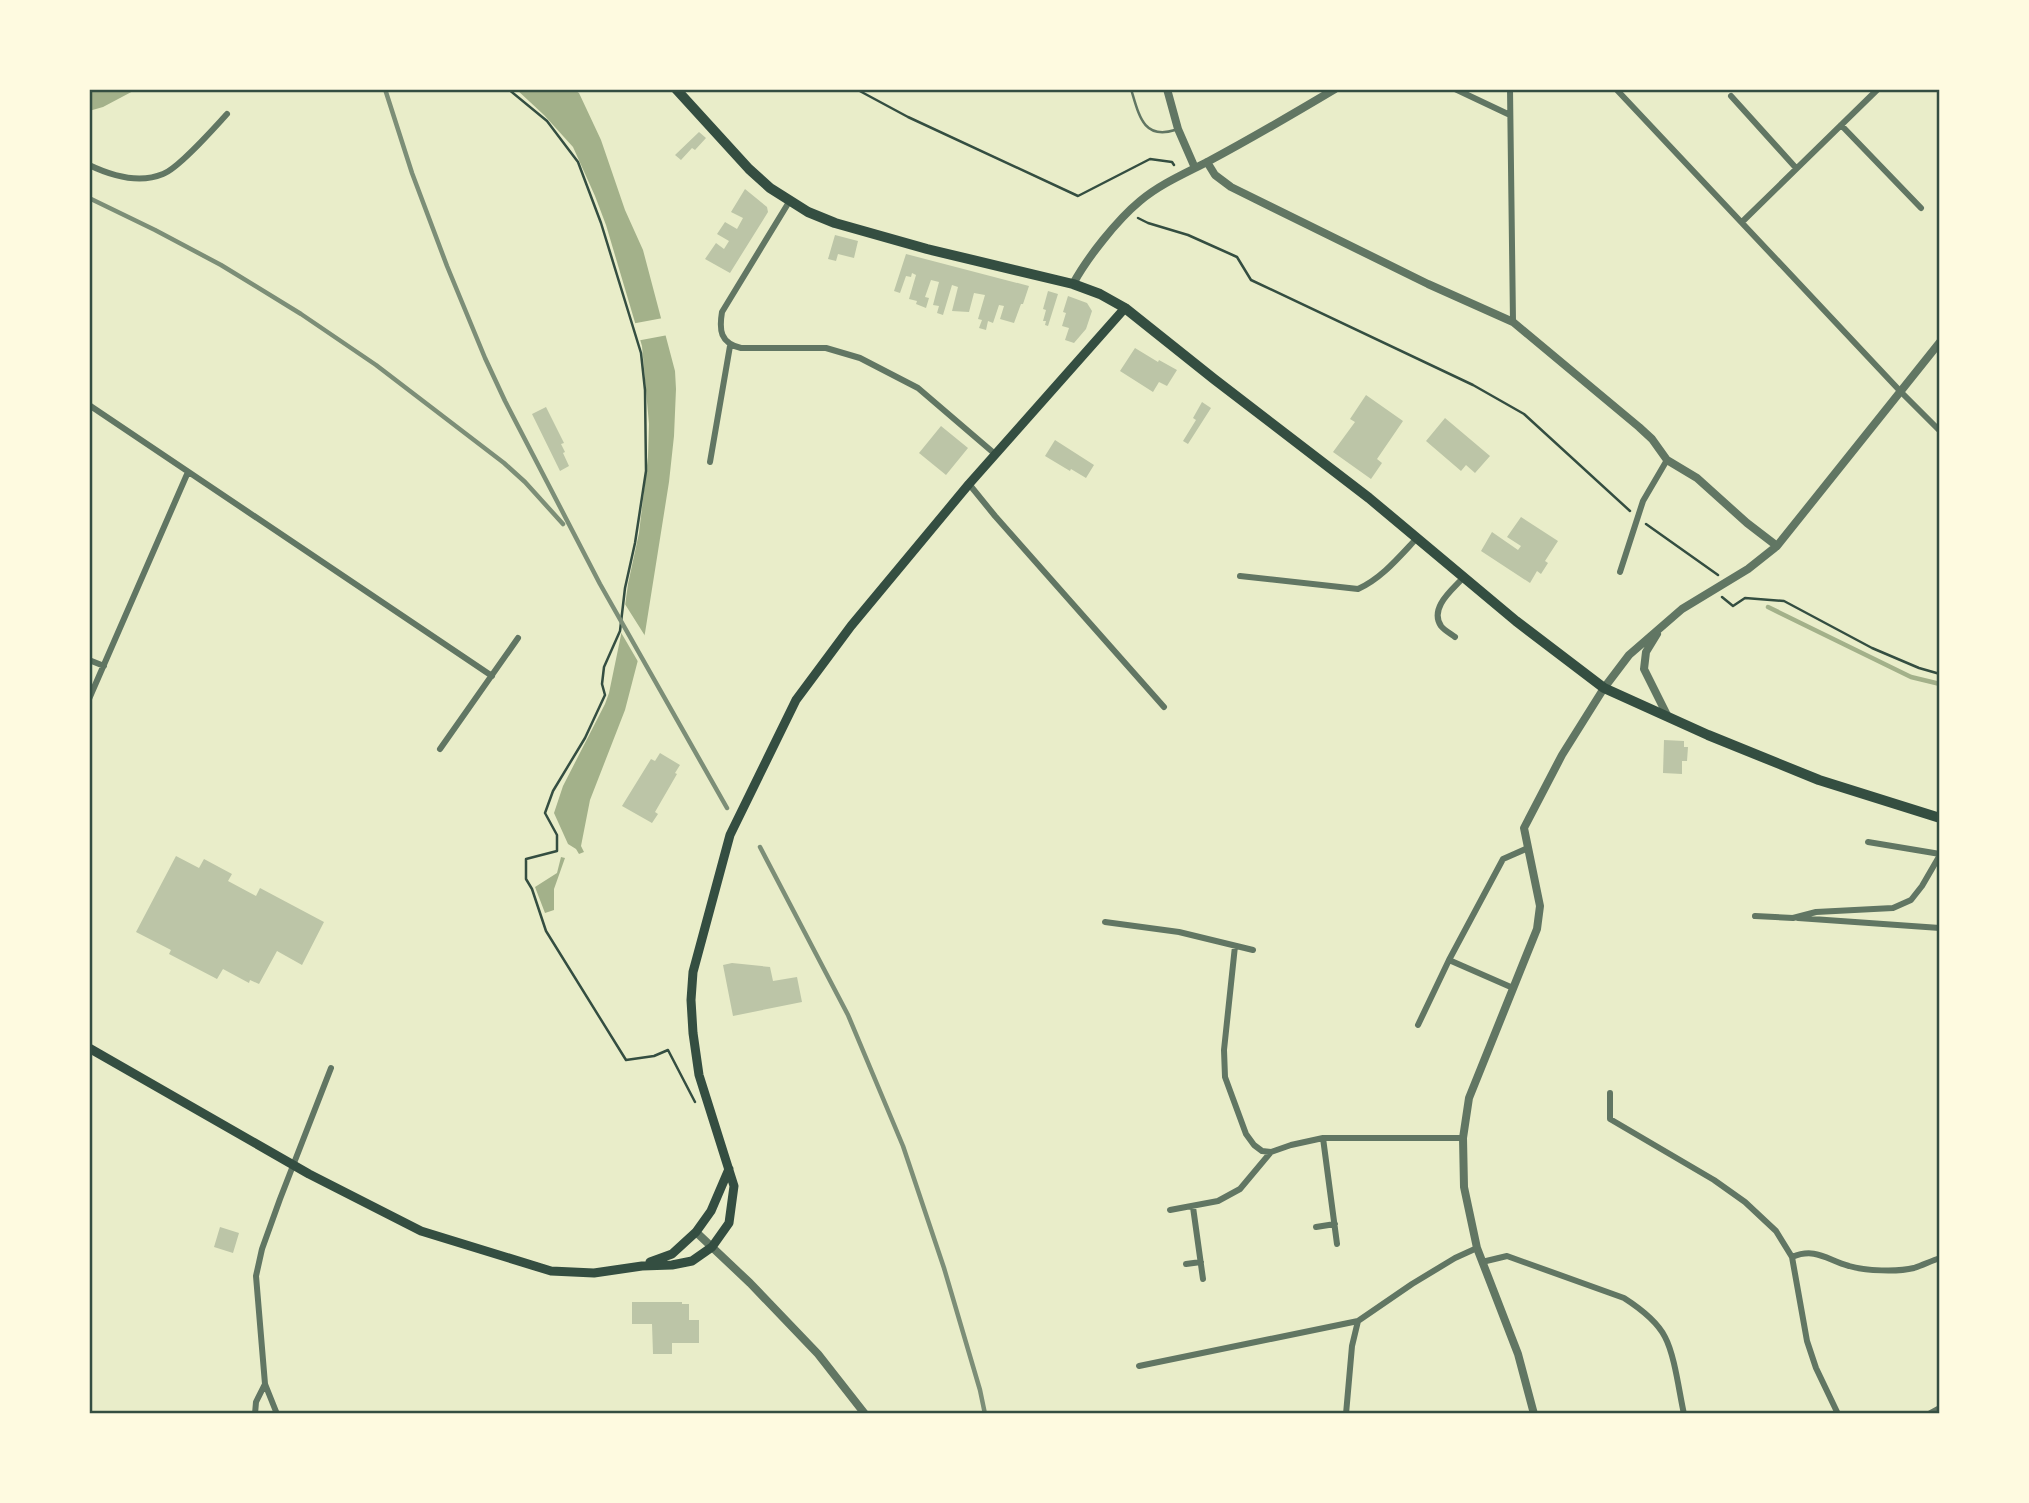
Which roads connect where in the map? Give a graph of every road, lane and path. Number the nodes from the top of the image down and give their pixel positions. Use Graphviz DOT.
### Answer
graph roads {
  1 [pos="509,89"];
  2 [pos="676,89"];
  3 [pos="856,89"];
  4 [pos="1131,89"];
  5 [pos="1167,89"];
  6 [pos="1335,89"];
  7 [pos="1455,89"];
  8 [pos="1510,89"];
  9 [pos="1616,89"];
  10 [pos="1878,89"];
  11 [pos="1731,96"];
  12 [pos="227,114"];
  13 [pos="1510,115"];
  14 [pos="1841,125"];
  15 [pos="1178,129"];
  16 [pos="1172,162"];
  17 [pos="1207,162"];
  18 [pos="89,165"];
  19 [pos="1195,168"];
  20 [pos="1796,168"];
  21 [pos="789,202"];
  22 [pos="1921,208"];
  23 [pos="1141,210"];
  24 [pos="1742,222"];
  25 [pos="1073,284"];
  26 [pos="1125,307"];
  27 [pos="1513,322"];
  28 [pos="1940,342"];
  29 [pos="730,346"];
  30 [pos="1901,392"];
  31 [pos="89,405"];
  32 [pos="1940,431"];
  33 [pos="995,454"];
  34 [pos="1667,460"];
  35 [pos="710,462"];
  36 [pos="188,472"];
  37 [pos="969,484"];
  38 [pos="1637,517"];
  39 [pos="1417,538"];
  40 [pos="1777,546"];
  41 [pos="1620,572"];
  42 [pos="1718,575"];
  43 [pos="1240,576"];
  44 [pos="1463,578"];
  45 [pos="1727,594"];
  46 [pos="1663,625"];
  47 [pos="1455,637"];
  48 [pos="518,638"];
  49 [pos="89,660"];
  50 [pos="104,666"];
  51 [pos="1940,674"];
  52 [pos="492,676"];
  53 [pos="1604,688"];
  54 [pos="89,699"];
  55 [pos="1164,707"];
  56 [pos="1668,717"];
  57 [pos="440,749"];
  58 [pos="1940,818"];
  59 [pos="1868,842"];
  60 [pos="1528,848"];
  61 [pos="1940,855"];
  62 [pos="1755,916"];
  63 [pos="1793,918"];
  64 [pos="1105,922"];
  65 [pos="1940,928"];
  66 [pos="1235,946"];
  67 [pos="1253,950"];
  68 [pos="1449,960"];
  69 [pos="1513,988"];
  70 [pos="1418,1025"];
  71 [pos="89,1048"];
  72 [pos="331,1068"];
  73 [pos="1610,1093"];
  74 [pos="698,1110"];
  75 [pos="1323,1138"];
  76 [pos="1462,1138"];
  77 [pos="1270,1152"];
  78 [pos="293,1165"];
  79 [pos="729,1169"];
  80 [pos="1193,1206"];
  81 [pos="1170,1210"];
  82 [pos="1335,1224"];
  83 [pos="1316,1227"];
  84 [pos="696,1232"];
  85 [pos="1337,1244"];
  86 [pos="712,1247"];
  87 [pos="1477,1248"];
  88 [pos="1792,1257"];
  89 [pos="1940,1258"];
  90 [pos="1200,1262"];
  91 [pos="1482,1262"];
  92 [pos="1186,1264"];
  93 [pos="642,1265"];
  94 [pos="1203,1279"];
  95 [pos="1359,1321"];
  96 [pos="1139,1367"];
  97 [pos="265,1384"];
  98 [pos="1940,1408"];
  99 [pos="255,1414"];
  100 [pos="277,1414"];
  101 [pos="865,1414"];
  102 [pos="1346,1414"];
  103 [pos="1534,1414"];
  104 [pos="1684,1414"];
  105 [pos="1838,1414"];
  106 [pos="1929,1414"];
  1 -- 74 [label="path"];
  2 -- 21 [label="main road"];
  3 -- 16 [label="path"];
  4 -- 15 [label="lane"];
  5 -- 15 [label="street"];
  6 -- 17 [label="street"];
  7 -- 13 [label="street"];
  8 -- 13 [label="street"];
  9 -- 24 [label="street"];
  10 -- 14 [label="street"];
  11 -- 20 [label="street"];
  12 -- 18 [label="street"];
  13 -- 27 [label="street"];
  14 -- 20 [label="street"];
  14 -- 22 [label="street"];
  15 -- 19 [label="street"];
  17 -- 19 [label="street"];
  17 -- 27 [label="street"];
  19 -- 25 [label="street"];
  20 -- 24 [label="street"];
  21 -- 25 [label="main road"];
  21 -- 29 [label="street"];
  23 -- 38 [label="path"];
  24 -- 30 [label="street"];
  25 -- 26 [label="main road"];
  26 -- 33 [label="main road"];
  26 -- 39 [label="main road"];
  27 -- 34 [label="street"];
  28 -- 30 [label="street"];
  29 -- 33 [label="street"];
  29 -- 35 [label="street"];
  30 -- 32 [label="street"];
  30 -- 40 [label="street"];
  31 -- 36 [label="street"];
  33 -- 37 [label="main road"];
  34 -- 38 [label="street"];
  34 -- 40 [label="street"];
  36 -- 50 [label="street"];
  36 -- 52 [label="street"];
  37 -- 55 [label="street"];
  37 -- 79 [label="main road"];
  38 -- 41 [label="street"];
  38 -- 42 [label="path"];
  39 -- 43 [label="street"];
  39 -- 44 [label="main road"];
  40 -- 46 [label="street"];
  44 -- 47 [label="street"];
  44 -- 53 [label="main road"];
  45 -- 51 [label="path"];
  46 -- 53 [label="street"];
  46 -- 56 [label="street"];
  48 -- 52 [label="street"];
  49 -- 50 [label="street"];
  50 -- 54 [label="street"];
  52 -- 57 [label="street"];
  53 -- 56 [label="main road"];
  53 -- 60 [label="street"];
  56 -- 58 [label="main road"];
  59 -- 61 [label="street"];
  60 -- 68 [label="street"];
  60 -- 69 [label="street"];
  61 -- 63 [label="street"];
  62 -- 63 [label="street"];
  63 -- 65 [label="street"];
  64 -- 66 [label="street"];
  66 -- 67 [label="street"];
  66 -- 77 [label="street"];
  68 -- 69 [label="street"];
  68 -- 70 [label="street"];
  69 -- 76 [label="street"];
  71 -- 78 [label="main road"];
  72 -- 78 [label="street"];
  73 -- 88 [label="street"];
  75 -- 76 [label="street"];
  75 -- 77 [label="street"];
  75 -- 82 [label="street"];
  76 -- 87 [label="street"];
  77 -- 80 [label="street"];
  78 -- 93 [label="main road"];
  78 -- 97 [label="street"];
  79 -- 84 [label="main road"];
  79 -- 86 [label="main road"];
  80 -- 81 [label="street"];
  80 -- 90 [label="street"];
  82 -- 83 [label="street"];
  82 -- 85 [label="street"];
  84 -- 86 [label="street"];
  84 -- 93 [label="main road"];
  86 -- 93 [label="main road"];
  86 -- 101 [label="street"];
  87 -- 91 [label="street"];
  87 -- 95 [label="street"];
  88 -- 89 [label="street"];
  88 -- 105 [label="street"];
  90 -- 92 [label="street"];
  90 -- 94 [label="street"];
  91 -- 103 [label="street"];
  91 -- 104 [label="street"];
  95 -- 96 [label="street"];
  95 -- 102 [label="street"];
  97 -- 99 [label="street"];
  97 -- 100 [label="street"];
  98 -- 106 [label="street"];
}
